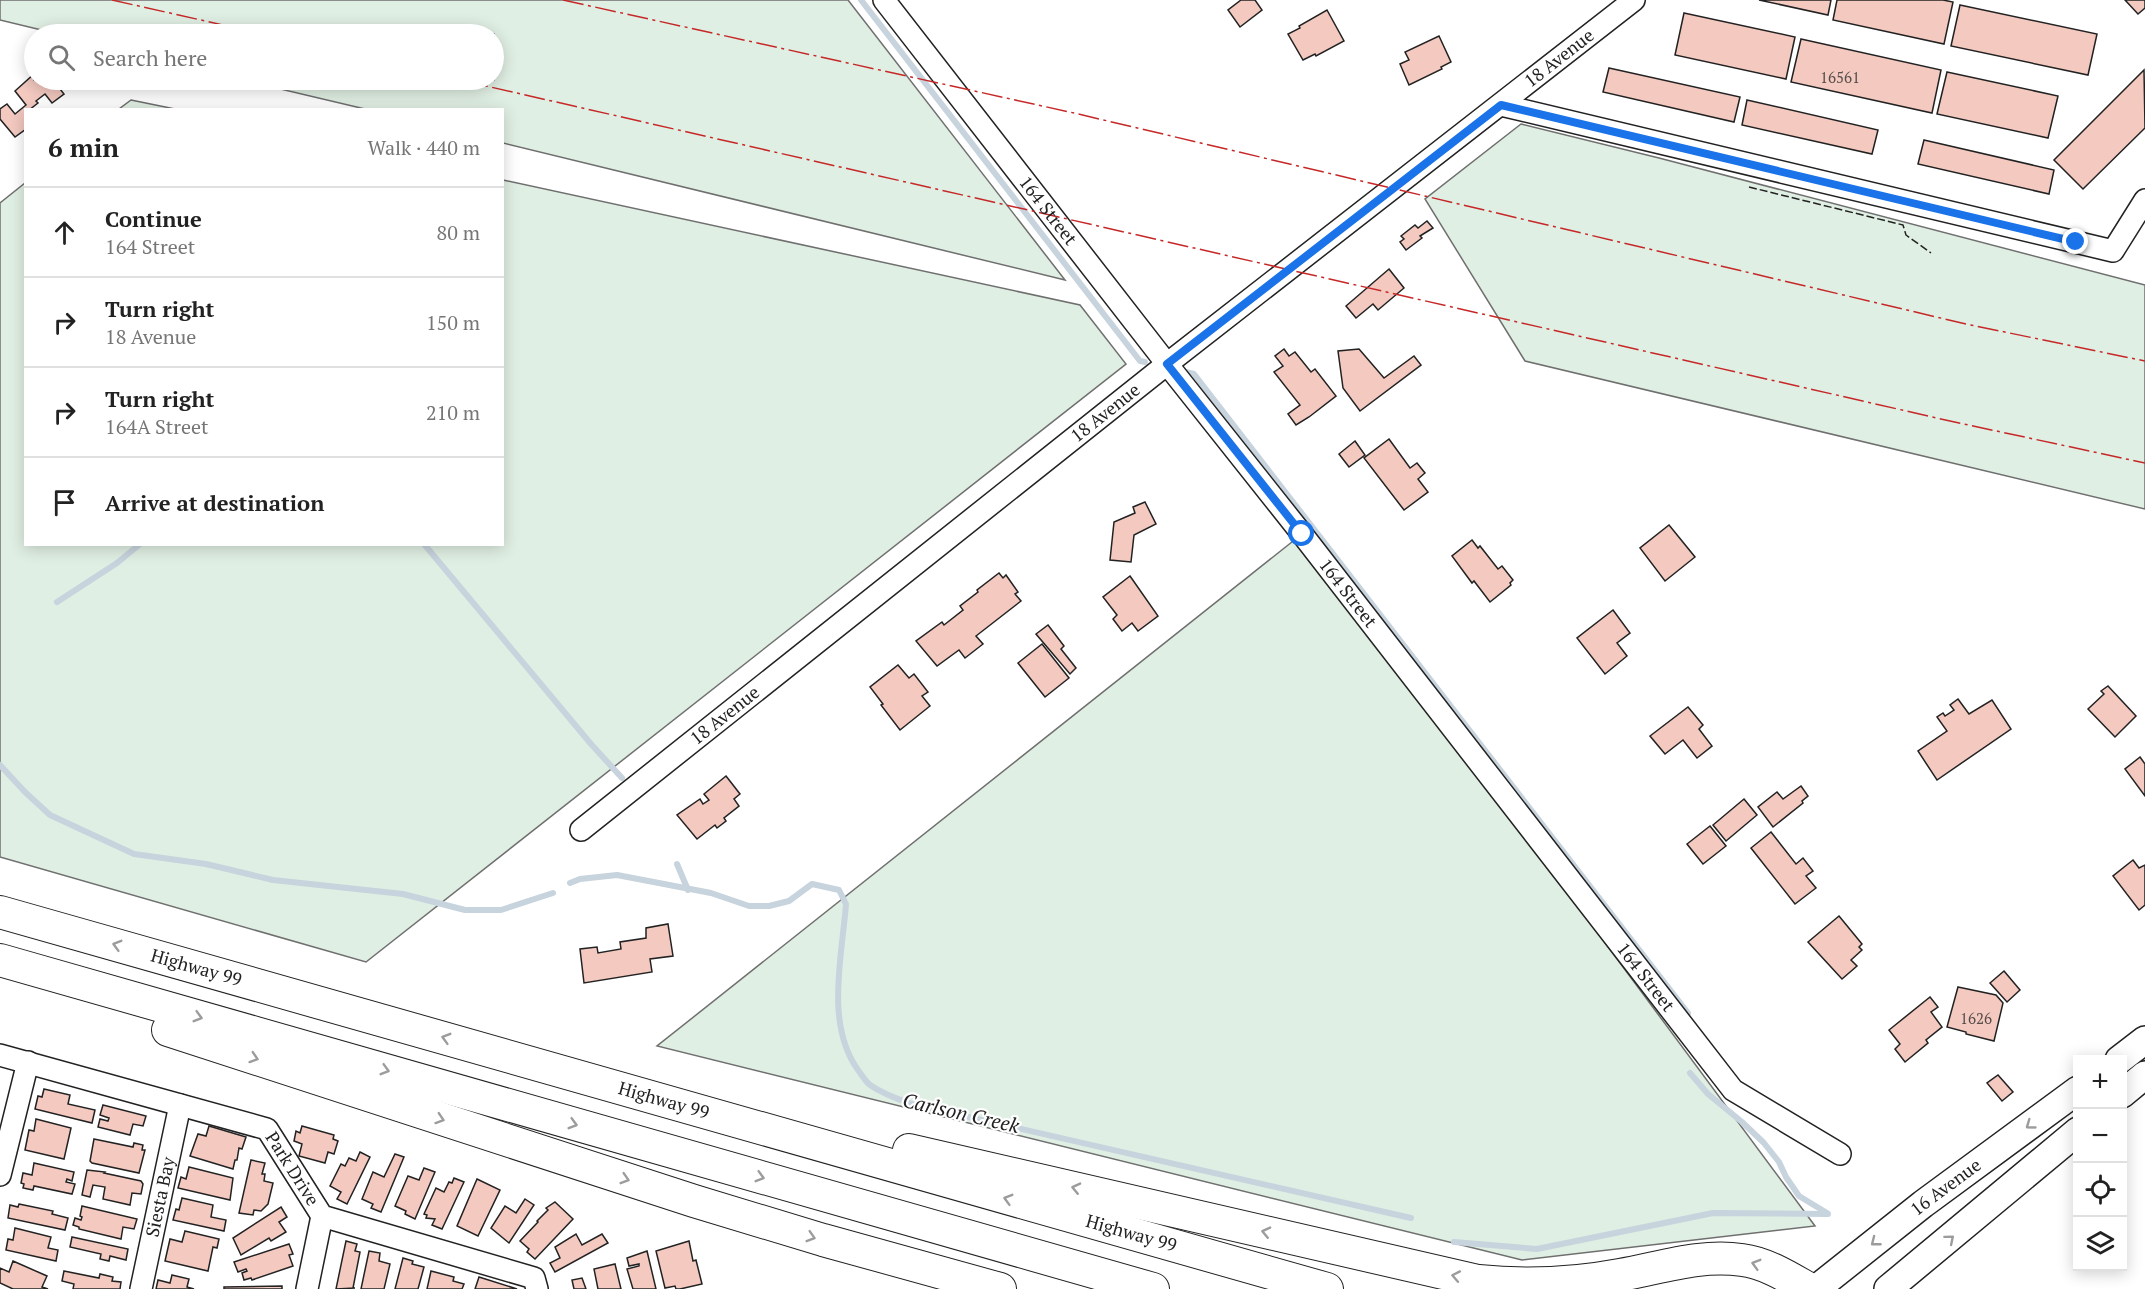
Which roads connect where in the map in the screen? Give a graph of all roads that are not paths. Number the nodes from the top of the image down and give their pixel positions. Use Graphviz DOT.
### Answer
graph roads {
  1 [pos="884,0"];
  2 [pos="1634,0"];
  3 [pos="1501,105"];
  4 [pos="2145,200"];
  5 [pos="1167,364"];
  6 [pos="581,830"];
  7 [pos="0,912"];
  8 [pos="0,960"];
  9 [pos="0,972"];
  10 [pos="2145,1040"];
  11 [pos="502,1054"];
  12 [pos="0,1055"];
  13 [pos="2124,1055"];
  14 [pos="28,1062"];
  15 [pos="2145,1075"];
  16 [pos="2127,1090"];
  17 [pos="2073,1094"];
  18 [pos="180,1105"];
  19 [pos="2073,1135"];
  20 [pos="1840,1154"];
  21 [pos="0,1175"];
  22 [pos="322,1216"];
  23 [pos="141,1289"];
  24 [pos="307,1289"];
  25 [pos="537,1289"];
  26 [pos="1000,1289"];
  27 [pos="1153,1289"];
  28 [pos="1327,1289"];
  29 [pos="1809,1289"];
  30 [pos="1816,1289"];
  31 [pos="1888,1289"];
  1 -- 5 [label="street, 164 Street"];
  2 -- 3 [label="street, 18 Avenue"];
  3 -- 4 [label="street"];
  3 -- 5 [label="street, 18 Avenue"];
  5 -- 6 [label="street, 18 Avenue"];
  5 -- 20 [label="street, 164 Street"];
  11 -- 7 [label="highway, Highway 99, one-way"];
  8 -- 27 [label="highway, one-way"];
  9 -- 26 [label="highway, one-way"];
  10 -- 13 [label="main road"];
  28 -- 11 [label="highway, Highway 99, one-way"];
  29 -- 11 [label="highway, one-way"];
  12 -- 14 [label="street, Park Drive"];
  14 -- 18 [label="street, Park Drive"];
  14 -- 21 [label="street"];
  15 -- 16 [label="main road"];
  17 -- 30 [label="main road, 16 Avenue, one-way"];
  18 -- 22 [label="street, Park Drive"];
  18 -- 23 [label="street, Siesta Bay"];
  31 -- 19 [label="main road, one-way"];
  22 -- 24 [label="street"];
  22 -- 25 [label="street, Park Drive"];
}
